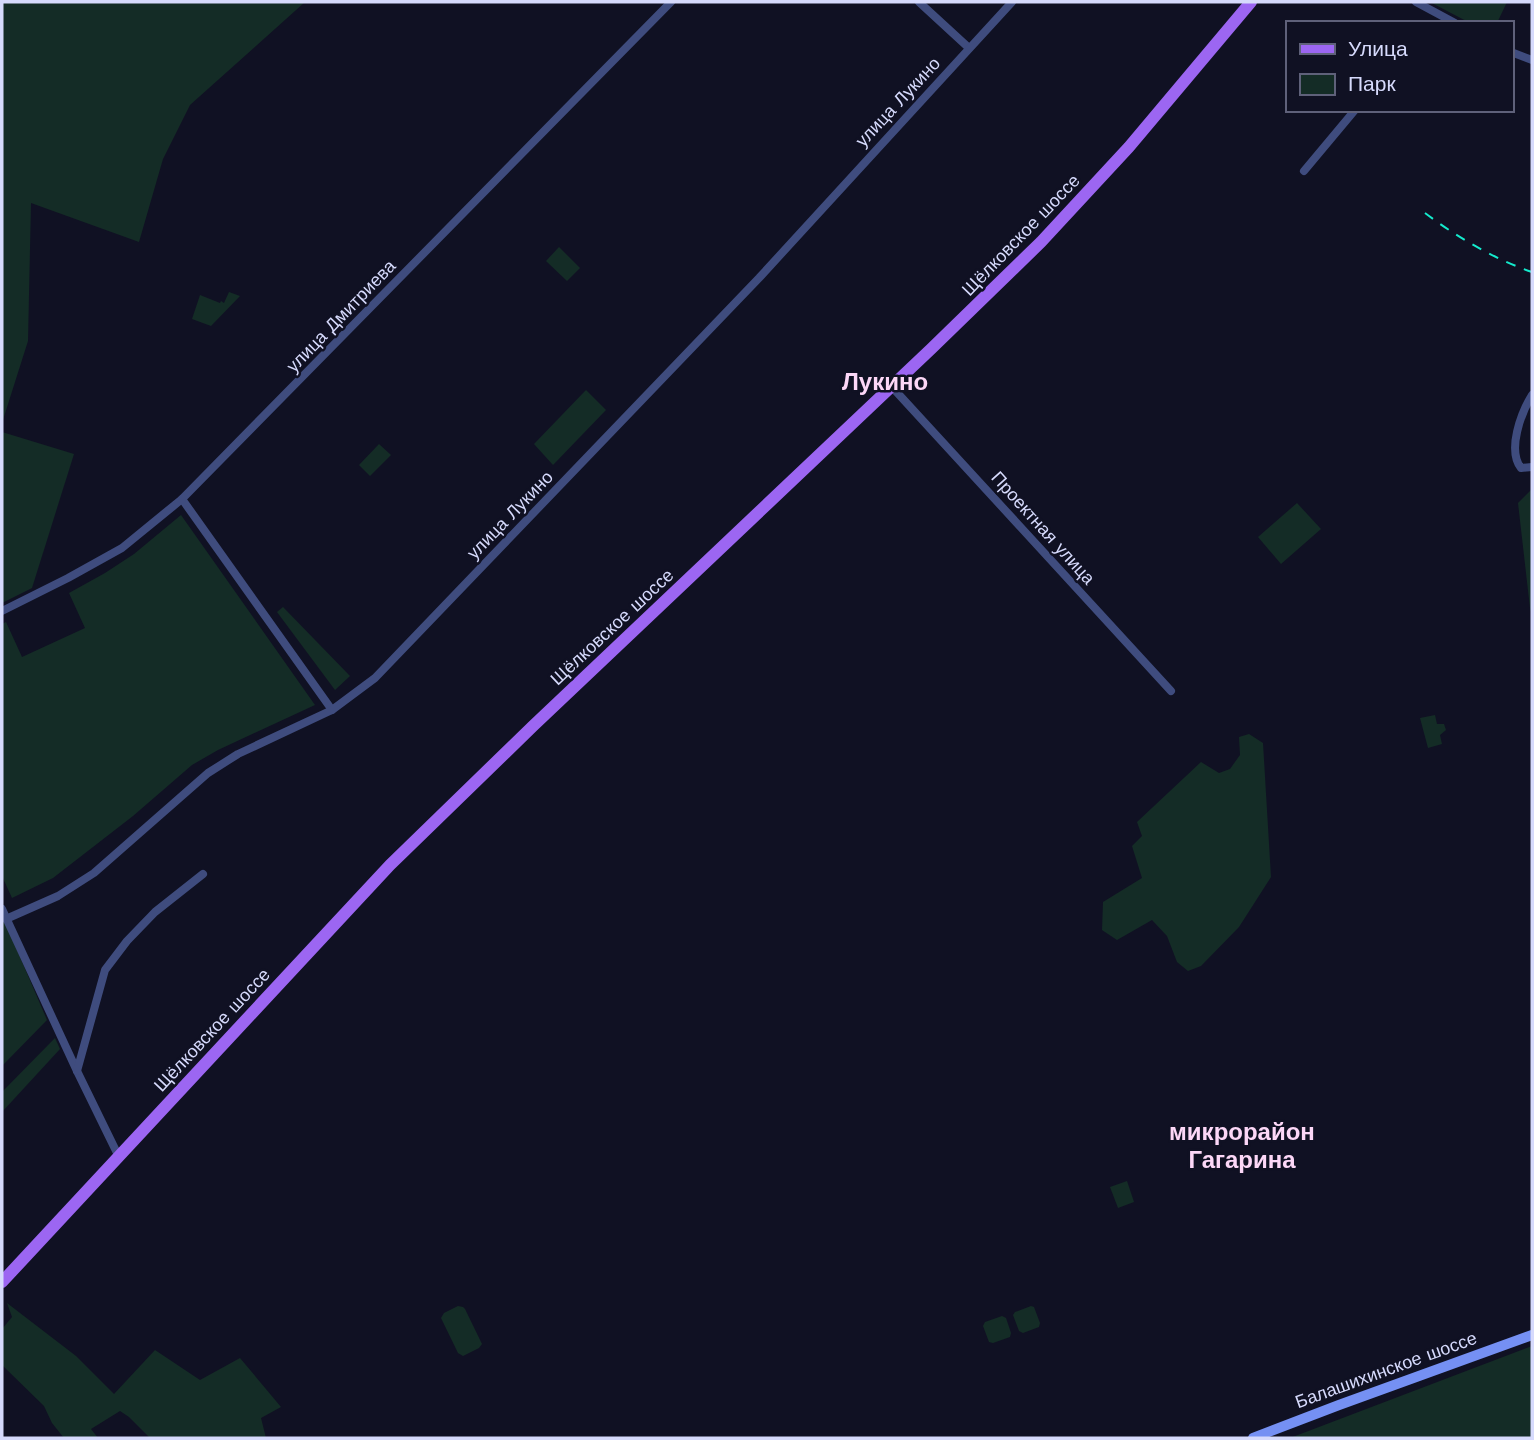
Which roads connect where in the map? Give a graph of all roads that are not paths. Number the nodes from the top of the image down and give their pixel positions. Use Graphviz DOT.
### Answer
graph roads {
  1 [pos="671,2"];
  2 [pos="919,2"];
  3 [pos="1012,2"];
  4 [pos="1251,2"];
  5 [pos="1416,2"];
  6 [pos="1437,14"];
  7 [pos="1432,21"];
  8 [pos="1451,21"];
  9 [pos="969,48"];
  10 [pos="1513,53"];
  11 [pos="1532,60"];
  12 [pos="1353,112"];
  13 [pos="1304,171"];
  14 [pos="892,387"];
  15 [pos="1532,395"];
  16 [pos="1532,467"];
  17 [pos="182,499"];
  18 [pos="2,611"];
  19 [pos="1171,691"];
  20 [pos="332,710"];
  21 [pos="203,874"];
  22 [pos="2,909"];
  23 [pos="6,919"];
  24 [pos="77,1071"];
  25 [pos="119,1157"];
  26 [pos="2,1282"];
  27 [pos="1532,1335"];
  28 [pos="1253,1438"];
  1 -- 17 [label="street, улица Дмитриева"];
  2 -- 9 [label="street"];
  3 -- 9 [label="street, улица Лукино"];
  4 -- 14 [label="main road, Щёлковское шоссе"];
  5 -- 6 [label="street"];
  6 -- 7 [label="street"];
  6 -- 8 [label="street"];
  9 -- 20 [label="street, улица Лукино"];
  10 -- 11 [label="street"];
  12 -- 13 [label="street"];
  14 -- 19 [label="street, Проектная улица"];
  14 -- 25 [label="main road, Щёлковское шоссе"];
  15 -- 16 [label="street"];
  17 -- 18 [label="street, улица Дмитриева"];
  17 -- 20 [label="street"];
  20 -- 23 [label="street, улица Лукино"];
  21 -- 24 [label="street"];
  22 -- 23 [label="street"];
  23 -- 24 [label="street"];
  24 -- 25 [label="street"];
  25 -- 26 [label="main road, Щёлковское шоссе"];
  27 -- 28 [label="main road, Балашихинское шоссе"];
}
